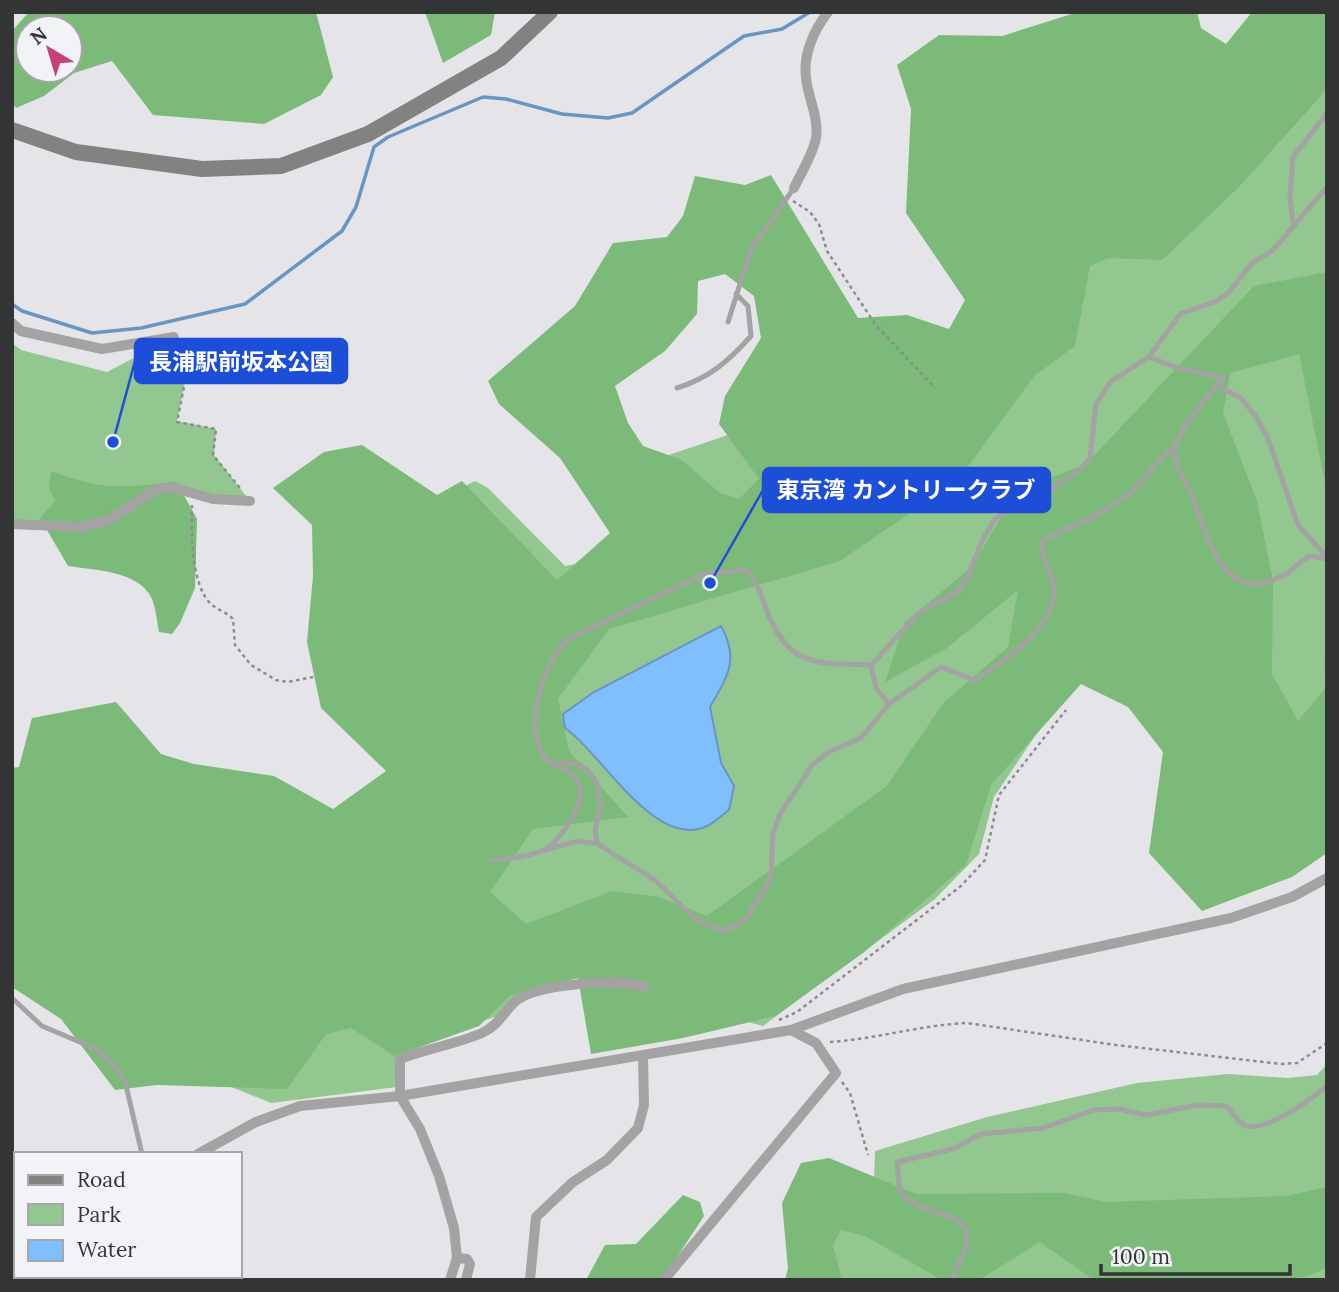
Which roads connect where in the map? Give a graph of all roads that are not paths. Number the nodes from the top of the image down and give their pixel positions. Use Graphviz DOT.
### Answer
graph roads {
  1 [pos="550,12"];
  2 [pos="828,12"];
  3 [pos="1327,113"];
  4 [pos="12,130"];
  5 [pos="1327,187"];
  6 [pos="791,193"];
  7 [pos="1293,224"];
  8 [pos="736,293"];
  9 [pos="728,322"];
  10 [pos="12,323"];
  11 [pos="174,337"];
  12 [pos="1150,357"];
  13 [pos="1217,386"];
  14 [pos="677,388"];
  15 [pos="1176,445"];
  16 [pos="250,501"];
  17 [pos="12,524"];
  18 [pos="1327,558"];
  19 [pos="871,665"];
  20 [pos="889,704"];
  21 [pos="557,765"];
  22 [pos="598,844"];
  23 [pos="546,850"];
  24 [pos="491,860"];
  25 [pos="1327,878"];
  26 [pos="643,987"];
  27 [pos="12,998"];
  28 [pos="791,1030"];
  29 [pos="643,1056"];
  30 [pos="1327,1086"];
  31 [pos="400,1096"];
  32 [pos="142,1152"];
  33 [pos="202,1152"];
  34 [pos="457,1258"];
  35 [pos="450,1280"];
  36 [pos="466,1280"];
  37 [pos="530,1280"];
  38 [pos="664,1280"];
  39 [pos="951,1280"];
  1 -- 4 [label="street"];
  2 -- 6 [label="street"];
  3 -- 7 [label="lane"];
  5 -- 7 [label="lane"];
  6 -- 8 [label="lane"];
  7 -- 12 [label="lane"];
  8 -- 9 [label="lane"];
  8 -- 14 [label="lane"];
  10 -- 11 [label="street"];
  12 -- 13 [label="lane"];
  12 -- 19 [label="lane"];
  13 -- 15 [label="lane"];
  13 -- 18 [label="lane"];
  15 -- 18 [label="lane"];
  15 -- 20 [label="lane"];
  16 -- 17 [label="street"];
  19 -- 20 [label="lane"];
  19 -- 21 [label="lane"];
  20 -- 22 [label="lane"];
  21 -- 22 [label="lane"];
  21 -- 23 [label="lane"];
  22 -- 23 [label="lane"];
  23 -- 24 [label="lane"];
  25 -- 28 [label="street"];
  26 -- 31 [label="street"];
  27 -- 32 [label="lane"];
  28 -- 29 [label="street"];
  28 -- 38 [label="street"];
  29 -- 31 [label="street"];
  29 -- 37 [label="street"];
  30 -- 39 [label="lane"];
  31 -- 33 [label="street"];
  31 -- 34 [label="street"];
  34 -- 35 [label="street"];
  34 -- 36 [label="street"];
}
